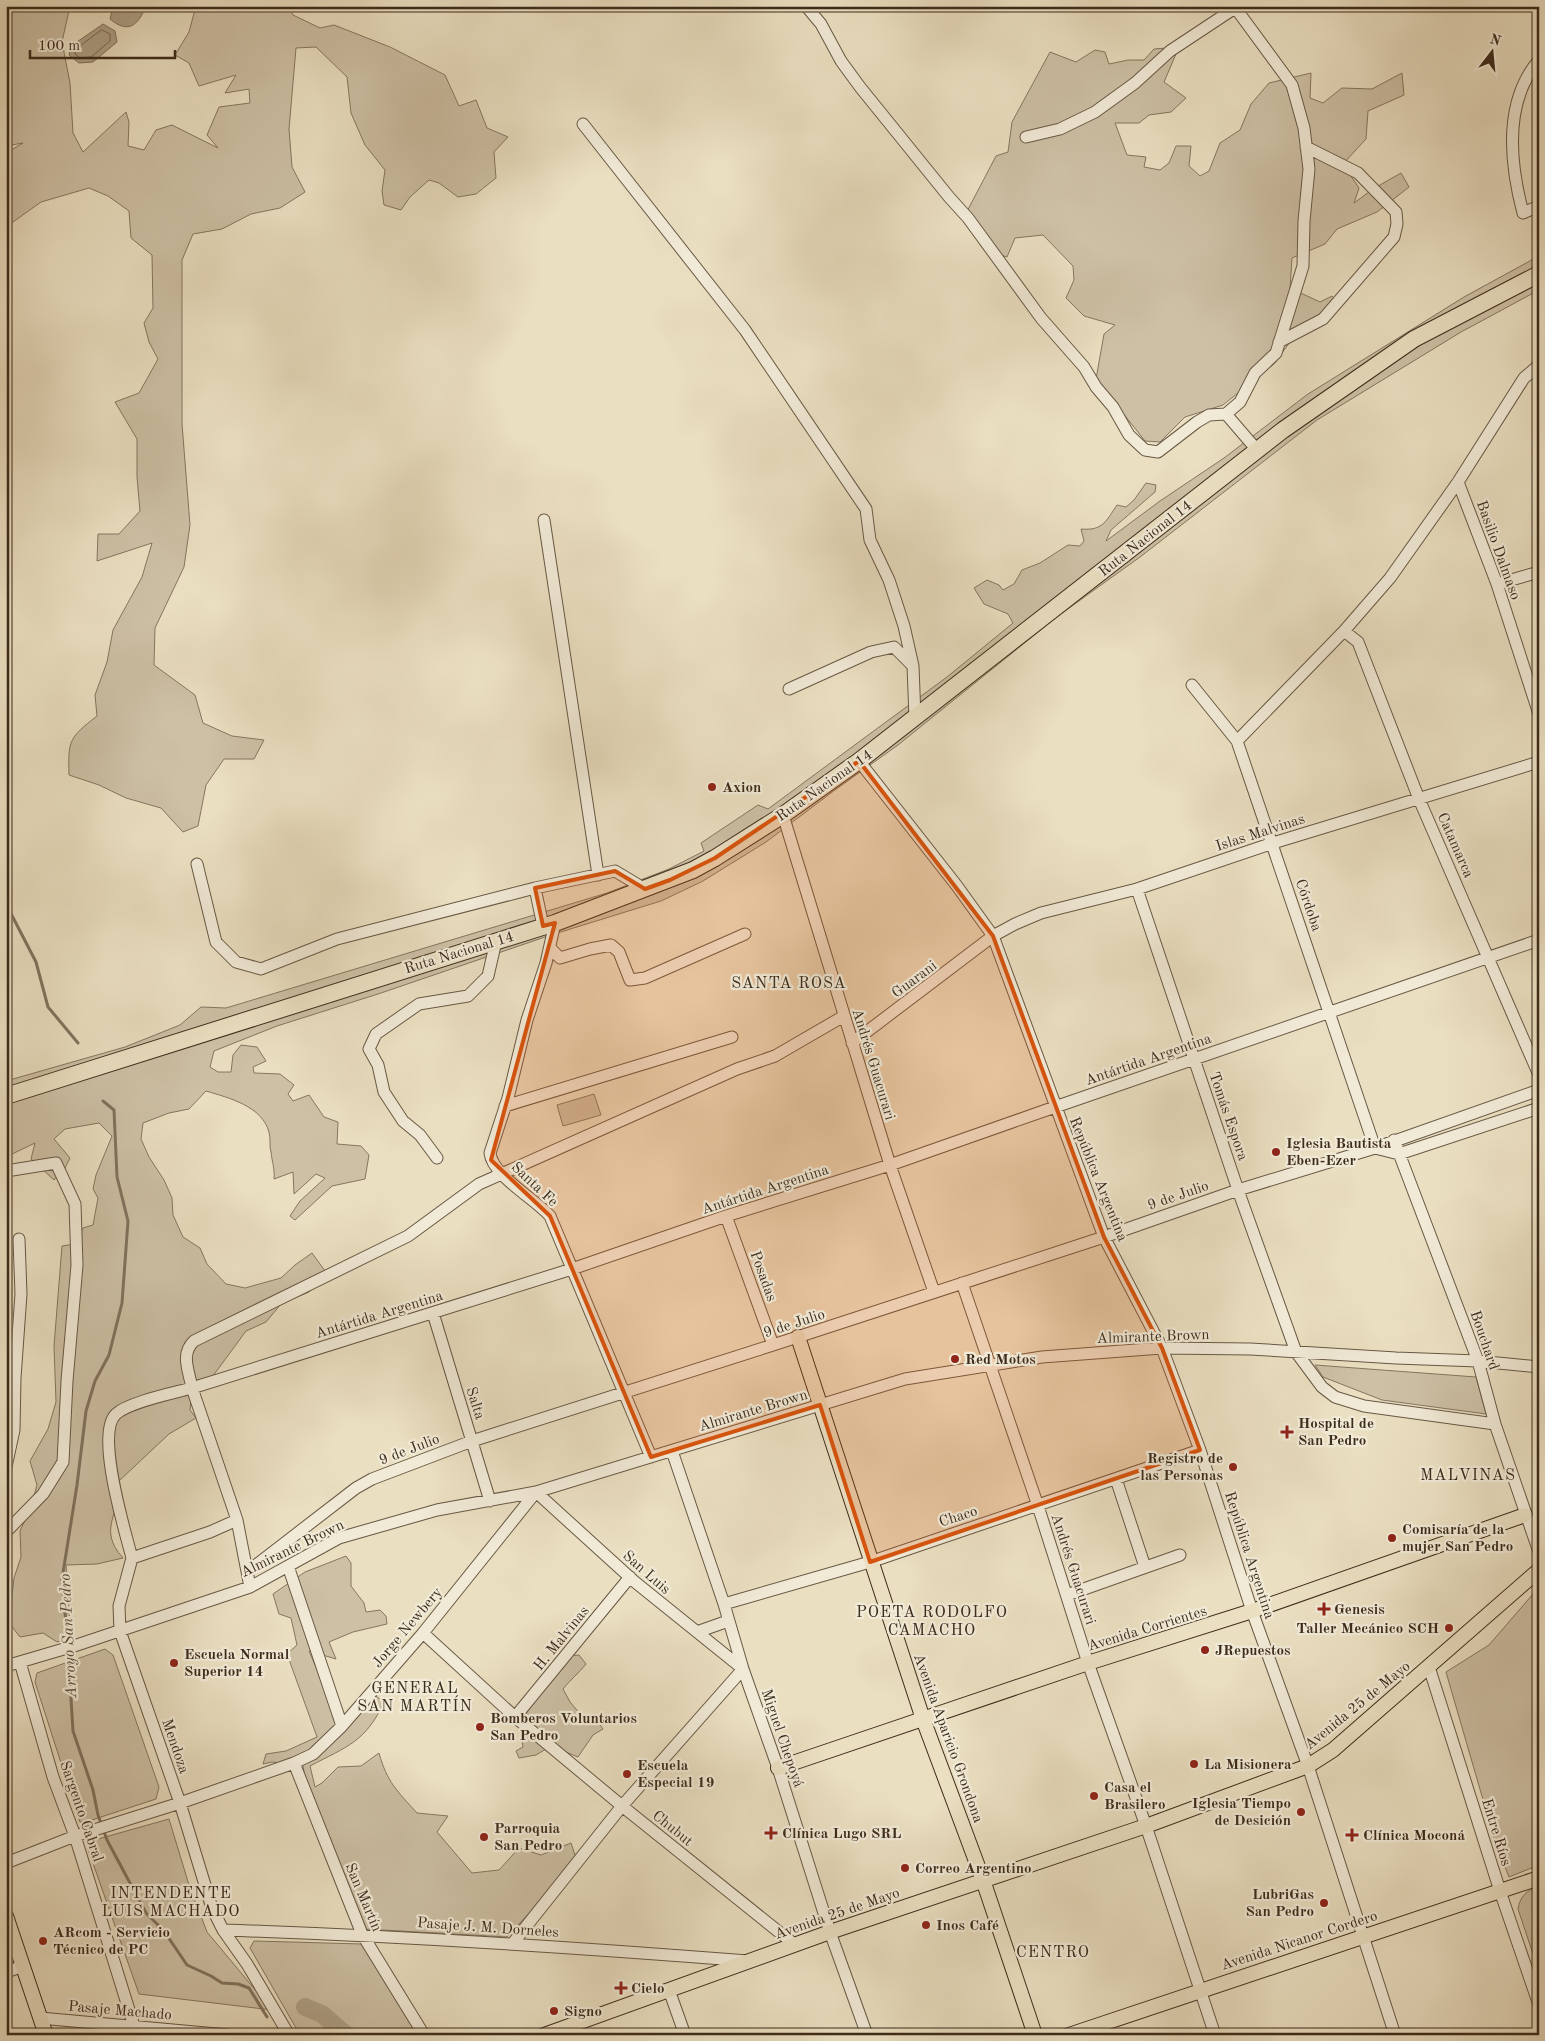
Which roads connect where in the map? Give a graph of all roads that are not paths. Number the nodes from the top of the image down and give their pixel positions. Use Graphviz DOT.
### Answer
graph roads {
  1 [pos="806,6"];
  2 [pos="1236,7"];
  3 [pos="1539,60"];
  4 [pos="583,124"];
  5 [pos="1026,137"];
  6 [pos="1306,147"];
  7 [pos="1539,206"];
  8 [pos="1539,274"];
  9 [pos="1279,342"];
  10 [pos="1539,365"];
  11 [pos="1226,414"];
  12 [pos="1257,450"];
  13 [pos="1458,482"];
  14 [pos="544,520"];
  15 [pos="1539,572"];
  16 [pos="1496,584"];
  17 [pos="1358,614"];
  18 [pos="1344,631"];
  19 [pos="1358,642"];
  20 [pos="913,666"];
  21 [pos="1192,685"];
  22 [pos="789,689"];
  23 [pos="1539,714"];
  24 [pos="914,718"];
  25 [pos="1237,741"];
  26 [pos="859,761"];
  27 [pos="1539,762"];
  28 [pos="1419,799"];
  29 [pos="783,815"];
  30 [pos="1272,843"];
  31 [pos="197,864"];
  32 [pos="598,875"];
  33 [pos="535,888"];
  34 [pos="645,889"];
  35 [pos="1137,889"];
  36 [pos="549,925"];
  37 [pos="745,934"];
  38 [pos="992,936"];
  39 [pos="1539,940"];
  40 [pos="496,941"];
  41 [pos="550,948"];
  42 [pos="1489,958"];
  43 [pos="1330,1013"];
  44 [pos="844,1016"];
  45 [pos="732,1038"];
  46 [pos="852,1044"];
  47 [pos="1194,1059"];
  48 [pos="1539,1075"];
  49 [pos="1539,1090"];
  50 [pos="6,1096"];
  51 [pos="505,1106"];
  52 [pos="1054,1106"];
  53 [pos="1539,1108"];
  54 [pos="1394,1140"];
  55 [pos="1374,1148"];
  56 [pos="1399,1154"];
  57 [pos="437,1158"];
  58 [pos="890,1165"];
  59 [pos="6,1171"];
  60 [pos="503,1174"];
  61 [pos="1238,1190"];
  62 [pos="726,1216"];
  63 [pos="1104,1237"];
  64 [pos="19,1239"];
  65 [pos="572,1269"];
  66 [pos="962,1283"];
  67 [pos="934,1292"];
  68 [pos="433,1313"];
  69 [pos="798,1338"];
  70 [pos="773,1345"];
  71 [pos="1162,1348"];
  72 [pos="1296,1352"];
  73 [pos="1478,1361"];
  74 [pos="989,1365"];
  75 [pos="1539,1367"];
  76 [pos="192,1388"];
  77 [pos="623,1392"];
  78 [pos="820,1405"];
  79 [pos="1495,1424"];
  80 [pos="472,1441"];
  81 [pos="672,1450"];
  82 [pos="1200,1450"];
  83 [pos="652,1458"];
  84 [pos="6,1467"];
  85 [pos="1116,1479"];
  86 [pos="536,1492"];
  87 [pos="490,1501"];
  88 [pos="1038,1506"];
  89 [pos="1525,1515"];
  90 [pos="237,1520"];
  91 [pos="6,1532"];
  92 [pos="1539,1552"];
  93 [pos="1180,1555"];
  94 [pos="132,1558"];
  95 [pos="870,1562"];
  96 [pos="288,1566"];
  97 [pos="1145,1567"];
  98 [pos="1539,1570"];
  99 [pos="247,1572"];
  100 [pos="630,1578"];
  101 [pos="250,1587"];
  102 [pos="1067,1595"];
  103 [pos="724,1604"];
  104 [pos="1252,1612"];
  105 [pos="728,1621"];
  106 [pos="120,1631"];
  107 [pos="423,1632"];
  108 [pos="697,1632"];
  109 [pos="20,1662"];
  110 [pos="1088,1663"];
  111 [pos="6,1666"];
  112 [pos="1429,1667"];
  113 [pos="743,1670"];
  114 [pos="516,1717"];
  115 [pos="923,1719"];
  116 [pos="342,1726"];
  117 [pos="294,1763"];
  118 [pos="1308,1766"];
  119 [pos="778,1768"];
  120 [pos="180,1803"];
  121 [pos="622,1806"];
  122 [pos="1146,1826"];
  123 [pos="75,1836"];
  124 [pos="6,1862"];
  125 [pos="1539,1878"];
  126 [pos="983,1880"];
  127 [pos="1500,1890"];
  128 [pos="6,1916"];
  129 [pos="223,1930"];
  130 [pos="830,1932"];
  131 [pos="362,1934"];
  132 [pos="1362,1937"];
  133 [pos="513,1943"];
  134 [pos="794,1944"];
  135 [pos="750,1961"];
  136 [pos="23,1966"];
  137 [pos="6,1972"];
  138 [pos="669,1990"];
  139 [pos="1200,1990"];
  140 [pos="1539,2005"];
  141 [pos="40,2018"];
  142 [pos="134,2026"];
  143 [pos="186,2032"];
  144 [pos="46,2035"];
  145 [pos="228,2035"];
  146 [pos="289,2035"];
  147 [pos="424,2035"];
  148 [pos="544,2035"];
  149 [pos="685,2035"];
  150 [pos="867,2035"];
  151 [pos="1035,2035"];
  152 [pos="1069,2035"];
  153 [pos="1214,2035"];
  154 [pos="1394,2035"];
  1 -- 11 [label="street"];
  2 -- 5 [label="street"];
  2 -- 6 [label="street"];
  3 -- 7 [label="street"];
  4 -- 20 [label="street"];
  6 -- 9 [label="street"];
  6 -- 9 [label="street"];
  8 -- 12 [label="highway, Ruta Nacional 14"];
  9 -- 11 [label="street"];
  10 -- 13 [label="street"];
  11 -- 12 [label="street"];
  12 -- 24 [label="highway, Ruta Nacional 14"];
  13 -- 16 [label="street, Basilio Dalmaso"];
  13 -- 17 [label="street"];
  14 -- 32 [label="street"];
  15 -- 16 [label="street"];
  16 -- 23 [label="street, Basilio Dalmaso"];
  17 -- 18 [label="street"];
  17 -- 19 [label="street"];
  18 -- 19 [label="street"];
  18 -- 25 [label="street"];
  19 -- 28 [label="street, Catamarca"];
  20 -- 22 [label="street"];
  20 -- 24 [label="street"];
  21 -- 25 [label="street, Córdoba"];
  24 -- 26 [label="highway, Ruta Nacional 14"];
  25 -- 30 [label="street, Córdoba"];
  26 -- 29 [label="highway, Ruta Nacional 14"];
  26 -- 38 [label="street, República Argentina"];
  27 -- 28 [label="street, Islas Malvinas"];
  28 -- 30 [label="street, Islas Malvinas"];
  28 -- 42 [label="street, Catamarca"];
  29 -- 34 [label="highway, Ruta Nacional 14"];
  29 -- 44 [label="street, Andrés Guacurari"];
  30 -- 35 [label="street, Islas Malvinas"];
  30 -- 43 [label="street, Córdoba"];
  31 -- 33 [label="street"];
  32 -- 33 [label="street"];
  32 -- 34 [label="street"];
  33 -- 36 [label="street"];
  34 -- 36 [label="highway, Ruta Nacional 14"];
  35 -- 38 [label="street, Islas Malvinas"];
  35 -- 47 [label="street, Tomás Espora"];
  36 -- 40 [label="highway, Ruta Nacional 14"];
  36 -- 41 [label="street, Santa Fe"];
  37 -- 41 [label="street"];
  38 -- 46 [label="street, Guarani"];
  38 -- 52 [label="street, República Argentina"];
  39 -- 42 [label="street, Antártida Argentina"];
  40 -- 50 [label="highway, Ruta Nacional 14"];
  40 -- 57 [label="street"];
  41 -- 51 [label="street, Santa Fe"];
  42 -- 43 [label="street, Antártida Argentina"];
  42 -- 48 [label="street, Catamarca"];
  43 -- 47 [label="street, Antártida Argentina"];
  43 -- 55 [label="street, Córdoba"];
  44 -- 46 [label="street, Andrés Guacurari"];
  44 -- 60 [label="street"];
  45 -- 51 [label="street"];
  46 -- 58 [label="street, Andrés Guacurari"];
  47 -- 52 [label="street, Antártida Argentina"];
  47 -- 61 [label="street, Tomás Espora"];
  49 -- 54 [label="street, 9 de Julio"];
  51 -- 60 [label="street, Santa Fe"];
  52 -- 58 [label="street, Antártida Argentina"];
  52 -- 63 [label="street, República Argentina"];
  53 -- 56 [label="street"];
  54 -- 55 [label="street, 9 de Julio"];
  54 -- 56 [label="street, Bouchard"];
  55 -- 56 [label="street"];
  55 -- 61 [label="street, 9 de Julio"];
  56 -- 73 [label="street, Bouchard"];
  58 -- 62 [label="street, Antártida Argentina"];
  58 -- 67 [label="street, Andrés Guacurari"];
  59 -- 91 [label="street"];
  60 -- 65 [label="street, Santa Fe"];
  60 -- 76 [label="street"];
  61 -- 63 [label="street, 9 de Julio"];
  61 -- 72 [label="street, Tomás Espora"];
  62 -- 65 [label="street, Antártida Argentina"];
  62 -- 70 [label="street, Posadas"];
  63 -- 66 [label="street, 9 de Julio"];
  63 -- 71 [label="street, República Argentina"];
  64 -- 84 [label="street"];
  65 -- 68 [label="street, Antártida Argentina"];
  65 -- 77 [label="street, Santa Fe"];
  66 -- 67 [label="street, 9 de Julio"];
  66 -- 74 [label="street, Andrés Guacurari"];
  67 -- 69 [label="street, 9 de Julio"];
  68 -- 76 [label="street, Antártida Argentina"];
  68 -- 80 [label="street, Salta"];
  69 -- 70 [label="street, 9 de Julio"];
  69 -- 78 [label="main road, Avenida Aparicio Grondona"];
  70 -- 77 [label="street, 9 de Julio"];
  71 -- 72 [label="street, Almirante Brown"];
  71 -- 74 [label="street, Almirante Brown"];
  71 -- 82 [label="street, República Argentina"];
  72 -- 73 [label="street, Almirante Brown"];
  72 -- 79 [label="street, Tomás Espora"];
  73 -- 75 [label="street, Almirante Brown"];
  73 -- 79 [label="street, Bouchard"];
  74 -- 78 [label="street, Almirante Brown"];
  74 -- 88 [label="street, Andrés Guacurari"];
  76 -- 90 [label="street"];
  76 -- 94 [label="street, Antártida Argentina"];
  77 -- 80 [label="street, 9 de Julio"];
  77 -- 83 [label="street, Santa Fe"];
  78 -- 81 [label="street, Almirante Brown"];
  78 -- 95 [label="main road, Avenida Aparicio Grondona"];
  79 -- 89 [label="street, Bouchard"];
  80 -- 87 [label="street, Salta"];
  80 -- 99 [label="street, 9 de Julio"];
  81 -- 83 [label="street, Almirante Brown"];
  81 -- 103 [label="street, Miguel Chepoyá"];
  82 -- 85 [label="street, Chaco"];
  82 -- 104 [label="street, República Argentina"];
  83 -- 86 [label="street, Almirante Brown"];
  85 -- 88 [label="street, Chaco"];
  85 -- 97 [label="street"];
  86 -- 87 [label="street, Almirante Brown"];
  86 -- 100 [label="street, San Luis"];
  86 -- 107 [label="street, Jorge Newbery"];
  87 -- 96 [label="street, Almirante Brown"];
  88 -- 95 [label="street, Chaco"];
  88 -- 102 [label="street, Andrés Guacurari"];
  89 -- 92 [label="street, Bouchard"];
  89 -- 104 [label="main road, Avenida Corrientes"];
  90 -- 94 [label="street"];
  90 -- 99 [label="street"];
  93 -- 97 [label="street"];
  94 -- 106 [label="street, Mendoza"];
  95 -- 103 [label="street, Chaco"];
  95 -- 115 [label="main road, Avenida Aparicio Grondona"];
  96 -- 101 [label="street, Almirante Brown"];
  96 -- 116 [label="street"];
  97 -- 102 [label="street"];
  98 -- 112 [label="main road, Avenida 25 de Mayo"];
  99 -- 101 [label="street"];
  100 -- 108 [label="street, San Luis"];
  100 -- 114 [label="street, H. Malvinas"];
  101 -- 106 [label="street, Almirante Brown"];
  102 -- 110 [label="street, Andrés Guacurari"];
  103 -- 105 [label="street, Miguel Chepoyá"];
  104 -- 110 [label="main road, Avenida Corrientes"];
  104 -- 118 [label="street, República Argentina"];
  105 -- 108 [label="street"];
  105 -- 113 [label="street, Miguel Chepoyá"];
  106 -- 109 [label="street, Almirante Brown"];
  106 -- 120 [label="street, Mendoza"];
  107 -- 114 [label="street, Chubut"];
  107 -- 116 [label="street, Jorge Newbery"];
  108 -- 113 [label="street, San Luis"];
  109 -- 111 [label="street, Almirante Brown"];
  109 -- 123 [label="street, Sargento Cabral"];
  110 -- 115 [label="main road, Avenida Corrientes"];
  110 -- 122 [label="street, Andrés Guacurari"];
  112 -- 118 [label="main road, Avenida 25 de Mayo"];
  112 -- 127 [label="street, Entre Ríos"];
  113 -- 119 [label="street, Miguel Chepoyá"];
  113 -- 121 [label="street"];
  114 -- 121 [label="street, Chubut"];
  115 -- 119 [label="main road, Avenida Corrientes"];
  115 -- 126 [label="main road, Avenida Aparicio Grondona"];
  116 -- 117 [label="street, Jorge Newbery"];
  117 -- 120 [label="street, Jorge Newbery"];
  117 -- 131 [label="street, San Martín"];
  118 -- 122 [label="main road, Avenida 25 de Mayo"];
  118 -- 132 [label="street, República Argentina"];
  119 -- 130 [label="street, Miguel Chepoyá"];
  120 -- 123 [label="street, Jorge Newbery"];
  120 -- 129 [label="street, Mendoza"];
  121 -- 133 [label="street"];
  121 -- 134 [label="street, Chubut"];
  122 -- 126 [label="main road, Avenida 25 de Mayo"];
  122 -- 139 [label="street, Andrés Guacurari"];
  123 -- 124 [label="street"];
  123 -- 142 [label="street, Sargento Cabral"];
  125 -- 127 [label="main road, Avenida Nicanor Cordero"];
  126 -- 130 [label="main road, Avenida 25 de Mayo"];
  126 -- 151 [label="main road, Avenida Aparicio Grondona"];
  127 -- 132 [label="main road, Avenida Nicanor Cordero"];
  127 -- 140 [label="street, Entre Ríos"];
  128 -- 136 [label="main road"];
  129 -- 131 [label="street, Pasaje J. M. Dorneles"];
  129 -- 146 [label="street, Mendoza"];
  130 -- 134 [label="main road, Avenida 25 de Mayo"];
  130 -- 150 [label="street, Miguel Chepoyá"];
  131 -- 133 [label="street, Pasaje J. M. Dorneles"];
  131 -- 147 [label="street, San Martín"];
  132 -- 139 [label="main road, Avenida Nicanor Cordero"];
  132 -- 154 [label="street, República Argentina"];
  133 -- 135 [label="street, Pasaje J. M. Dorneles"];
  134 -- 135 [label="main road, Avenida 25 de Mayo"];
  135 -- 138 [label="main road, Avenida 25 de Mayo"];
  136 -- 137 [label="street"];
  136 -- 141 [label="main road"];
  138 -- 148 [label="main road, Avenida 25 de Mayo"];
  138 -- 149 [label="street"];
  139 -- 152 [label="main road, Avenida Nicanor Cordero"];
  139 -- 153 [label="street, Andrés Guacurari"];
  141 -- 142 [label="street, Pasaje Machado"];
  141 -- 144 [label="main road"];
  142 -- 143 [label="street, Pasaje Machado"];
  143 -- 145 [label="street, Pasaje Machado"];
}
